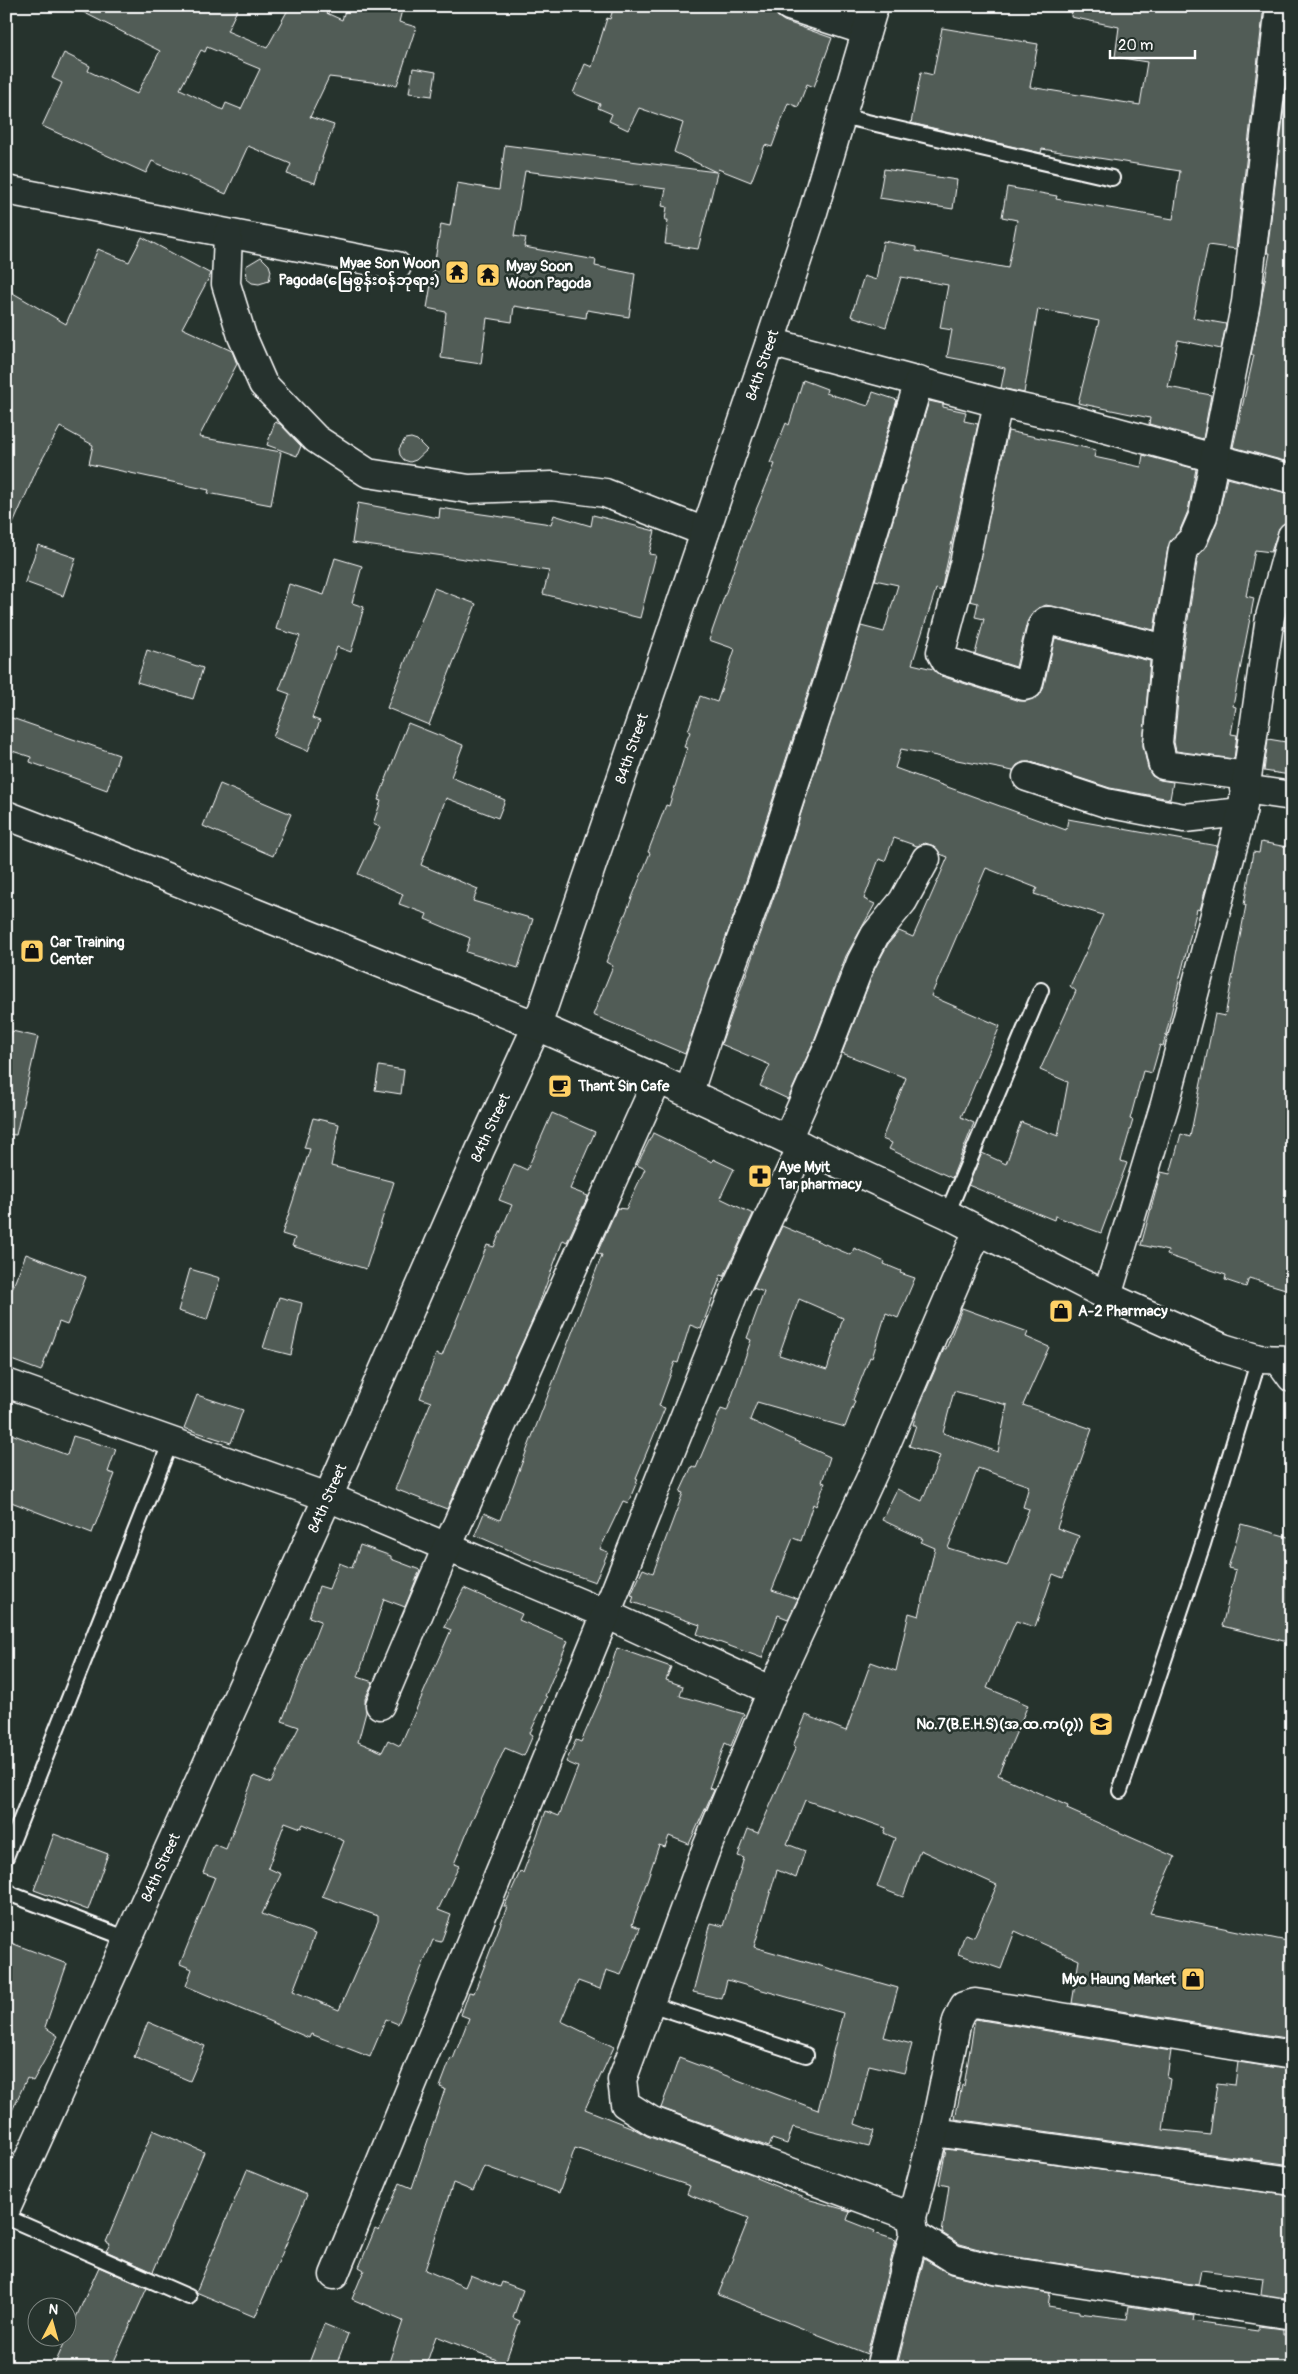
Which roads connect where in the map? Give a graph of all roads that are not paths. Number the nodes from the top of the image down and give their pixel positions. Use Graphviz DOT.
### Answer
graph roads {
  1 [pos="789,6"];
  2 [pos="1280,6"];
  3 [pos="870,18"];
  4 [pos="841,116"];
  5 [pos="1112,178"];
  6 [pos="6,190"];
  7 [pos="228,234"];
  8 [pos="397,266"];
  9 [pos="770,342"];
  10 [pos="919,381"];
  11 [pos="998,403"];
  12 [pos="1213,457"];
  13 [pos="1292,479"];
  14 [pos="705,532"];
  15 [pos="1292,536"];
  16 [pos="1167,649"];
  17 [pos="1027,777"];
  18 [pos="1244,792"];
  19 [pos="1292,796"];
  20 [pos="6,816"];
  21 [pos="926,859"];
  22 [pos="1040,990"];
  23 [pos="537,1026"];
  24 [pos="658,1078"];
  25 [pos="689,1092"];
  26 [pos="795,1142"];
  27 [pos="947,1214"];
  28 [pos="978,1230"];
  29 [pos="1107,1296"];
  30 [pos="1280,1364"];
  31 [pos="6,1383"];
  32 [pos="171,1441"];
  33 [pos="328,1496"];
  34 [pos="447,1546"];
  35 [pos="606,1614"];
  36 [pos="772,1690"];
  37 [pos="380,1705"];
  38 [pos="1120,1791"];
  39 [pos="6,1857"];
  40 [pos="6,1889"];
  41 [pos="128,1939"];
  42 [pos="650,2004"];
  43 [pos="806,2055"];
  44 [pos="1292,2056"];
  45 [pos="934,2132"];
  46 [pos="1292,2181"];
  47 [pos="6,2209"];
  48 [pos="6,2217"];
  49 [pos="913,2226"];
  50 [pos="334,2274"];
  51 [pos="188,2297"];
  52 [pos="1292,2315"];
  53 [pos="880,2368"];
  1 -- 3 [label="street"];
  2 -- 12 [label="street"];
  3 -- 4 [label="street, 84th Street"];
  4 -- 5 [label="lane"];
  4 -- 9 [label="street, 84th Street"];
  6 -- 7 [label="street"];
  7 -- 8 [label="street"];
  7 -- 14 [label="street"];
  9 -- 10 [label="street"];
  9 -- 14 [label="street, 84th Street"];
  10 -- 11 [label="street"];
  10 -- 25 [label="street"];
  11 -- 12 [label="street"];
  11 -- 16 [label="street"];
  12 -- 13 [label="street"];
  12 -- 16 [label="street"];
  14 -- 23 [label="street, 84th Street"];
  15 -- 18 [label="street"];
  16 -- 18 [label="street"];
  17 -- 18 [label="street"];
  18 -- 19 [label="street"];
  18 -- 29 [label="street"];
  20 -- 23 [label="street"];
  21 -- 26 [label="street"];
  22 -- 27 [label="lane"];
  23 -- 24 [label="street"];
  23 -- 33 [label="street, 84th Street"];
  24 -- 25 [label="street"];
  24 -- 34 [label="street"];
  25 -- 26 [label="street"];
  26 -- 27 [label="street"];
  26 -- 35 [label="street"];
  27 -- 28 [label="street"];
  28 -- 29 [label="street"];
  28 -- 36 [label="street"];
  29 -- 30 [label="street"];
  30 -- 38 [label="lane"];
  31 -- 32 [label="street"];
  32 -- 33 [label="street"];
  32 -- 39 [label="lane"];
  33 -- 34 [label="street"];
  33 -- 41 [label="street, 84th Street"];
  34 -- 35 [label="street"];
  34 -- 37 [label="street"];
  35 -- 36 [label="street"];
  35 -- 50 [label="street"];
  36 -- 42 [label="street"];
  40 -- 41 [label="lane"];
  41 -- 47 [label="street, 84th Street"];
  42 -- 43 [label="lane"];
  42 -- 49 [label="street"];
  44 -- 45 [label="street"];
  45 -- 46 [label="street"];
  45 -- 49 [label="street"];
  48 -- 51 [label="lane"];
  49 -- 52 [label="street"];
  49 -- 53 [label="street"];
}
